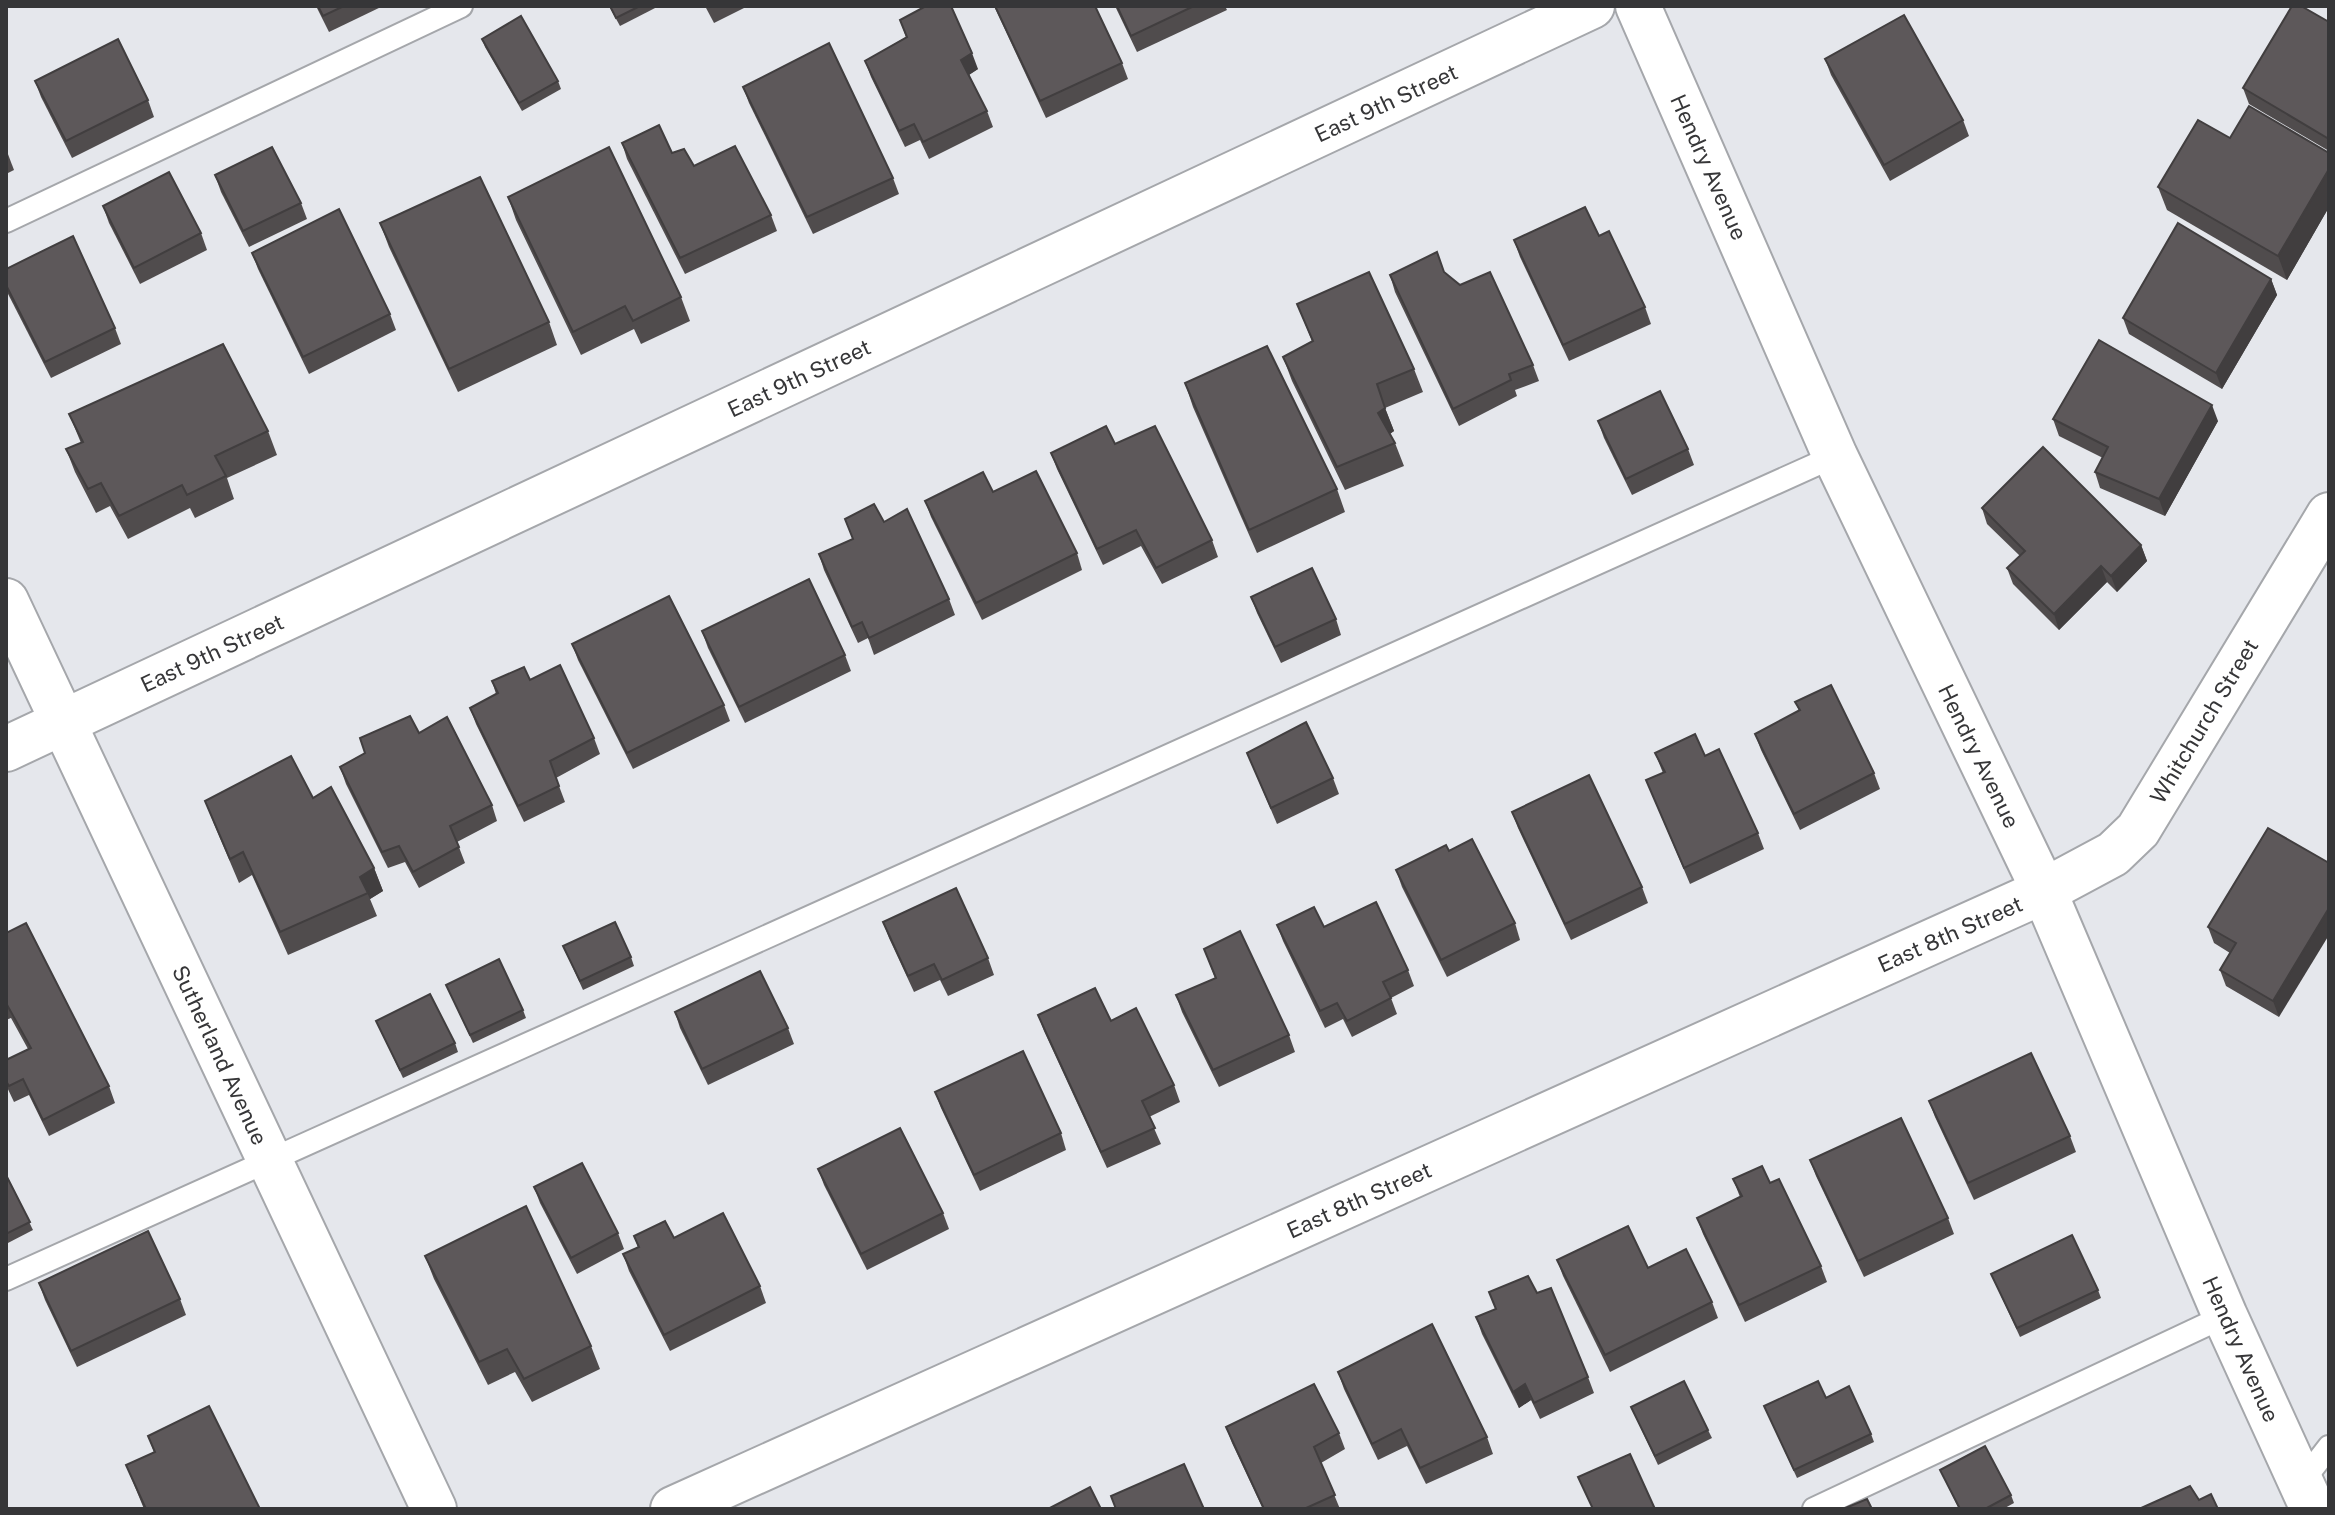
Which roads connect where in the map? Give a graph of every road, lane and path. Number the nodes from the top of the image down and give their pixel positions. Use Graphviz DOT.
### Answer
graph roads {
  1 [pos="461,6"];
  2 [pos="1592,6"];
  3 [pos="1638,6"];
  4 [pos="6,221"];
  5 [pos="1835,456"];
  6 [pos="2329,515"];
  7 [pos="6,601"];
  8 [pos="64,722"];
  9 [pos="6,749"];
  10 [pos="2044,891"];
  11 [pos="269,1160"];
  12 [pos="6,1279"];
  13 [pos="2225,1316"];
  14 [pos="2329,1447"];
  15 [pos="2307,1496"];
  16 [pos="434,1509"];
  17 [pos="673,1509"];
  18 [pos="1814,1509"];
  1 -- 4 [label="lane"];
  2 -- 8 [label="street, East 9th Street"];
  3 -- 5 [label="street, Hendry Avenue"];
  5 -- 10 [label="street, Hendry Avenue"];
  5 -- 11 [label="lane"];
  6 -- 10 [label="street, Whitchurch Street"];
  7 -- 8 [label="street, Sutherland Avenue"];
  8 -- 9 [label="street, East 9th Street"];
  8 -- 11 [label="street, Sutherland Avenue"];
  10 -- 13 [label="street, Hendry Avenue"];
  10 -- 17 [label="street, East 8th Street"];
  11 -- 12 [label="lane"];
  11 -- 16 [label="street, Sutherland Avenue"];
  13 -- 15 [label="street, Hendry Avenue"];
  13 -- 18 [label="lane"];
  14 -- 15 [label="lane"];
}
